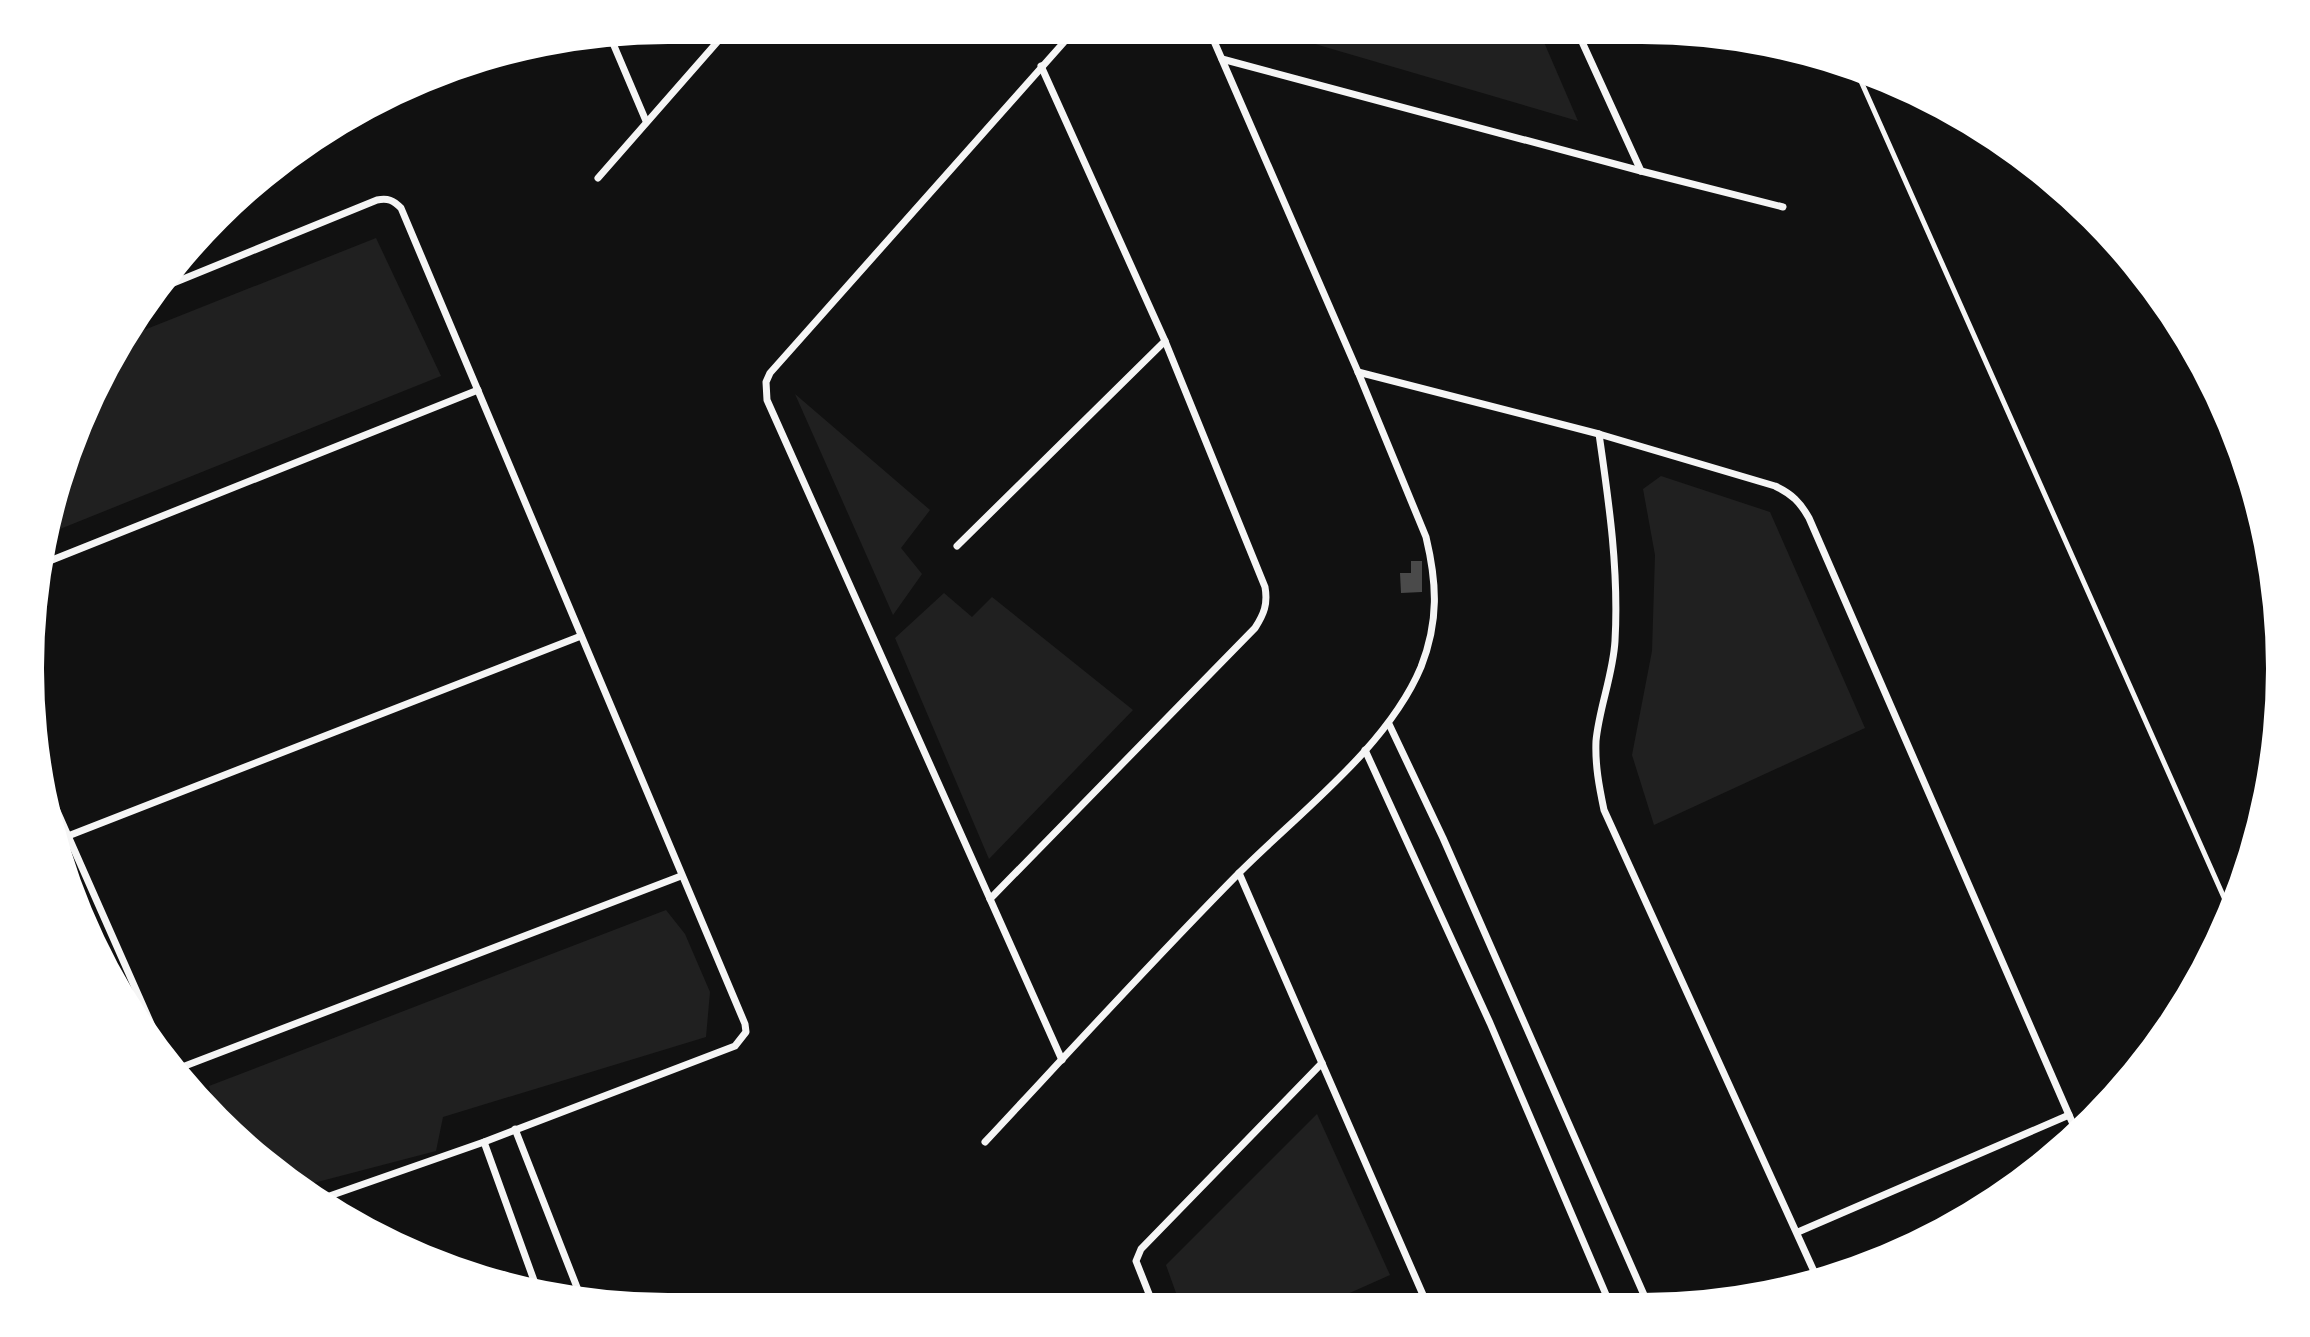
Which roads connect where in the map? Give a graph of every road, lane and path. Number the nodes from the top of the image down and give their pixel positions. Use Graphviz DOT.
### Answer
graph roads {
  1 [pos="715,44"];
  2 [pos="1062,44"];
  3 [pos="1215,44"];
  4 [pos="1583,44"];
  5 [pos="614,46"];
  6 [pos="1222,59"];
  7 [pos="1041,66"];
  8 [pos="1862,84"];
  9 [pos="646,121"];
  10 [pos="1641,171"];
  11 [pos="598,178"];
  12 [pos="1783,207"];
  13 [pos="179,281"];
  14 [pos="1165,341"];
  15 [pos="1358,372"];
  16 [pos="478,390"];
  17 [pos="1599,434"];
  18 [pos="957,546"];
  19 [pos="54,559"];
  20 [pos="580,636"];
  21 [pos="1388,724"];
  22 [pos="1365,750"];
  23 [pos="65,828"];
  24 [pos="68,836"];
  25 [pos="1239,873"];
  26 [pos="681,876"];
  27 [pos="2223,896"];
  28 [pos="990,899"];
  29 [pos="144,1008"];
  30 [pos="1062,1059"];
  31 [pos="1322,1063"];
  32 [pos="187,1065"];
  33 [pos="2069,1115"];
  34 [pos="2072,1121"];
  35 [pos="515,1129"];
  36 [pos="485,1142"];
  37 [pos="985,1142"];
  38 [pos="332,1195"];
  39 [pos="1798,1232"];
  40 [pos="1813,1269"];
  41 [pos="533,1278"];
  42 [pos="577,1286"];
  43 [pos="1149,1293"];
  44 [pos="1422,1293"];
  45 [pos="1605,1293"];
  46 [pos="1643,1293"];
  1 -- 9 [label="street"];
  2 -- 7 [label="street"];
  3 -- 6 [label="street"];
  4 -- 10 [label="street"];
  5 -- 9 [label="street"];
  6 -- 10 [label="street"];
  6 -- 15 [label="street"];
  7 -- 14 [label="street"];
  7 -- 28 [label="street"];
  8 -- 27 [label="lane"];
  9 -- 11 [label="street"];
  10 -- 12 [label="street"];
  13 -- 16 [label="street"];
  14 -- 18 [label="street"];
  14 -- 28 [label="street"];
  15 -- 17 [label="street"];
  15 -- 21 [label="street"];
  16 -- 19 [label="street"];
  16 -- 20 [label="street"];
  17 -- 33 [label="street"];
  17 -- 39 [label="street"];
  20 -- 24 [label="street"];
  20 -- 26 [label="street"];
  21 -- 22 [label="street"];
  21 -- 46 [label="street"];
  22 -- 25 [label="street"];
  22 -- 45 [label="street"];
  23 -- 24 [label="street"];
  24 -- 29 [label="street"];
  25 -- 30 [label="street"];
  25 -- 31 [label="street"];
  26 -- 32 [label="street"];
  26 -- 35 [label="street"];
  28 -- 30 [label="street"];
  30 -- 37 [label="street"];
  31 -- 43 [label="street"];
  31 -- 44 [label="street"];
  33 -- 34 [label="street"];
  33 -- 39 [label="street"];
  35 -- 36 [label="street"];
  35 -- 42 [label="street"];
  36 -- 38 [label="street"];
  36 -- 41 [label="street"];
  39 -- 40 [label="street"];
}
